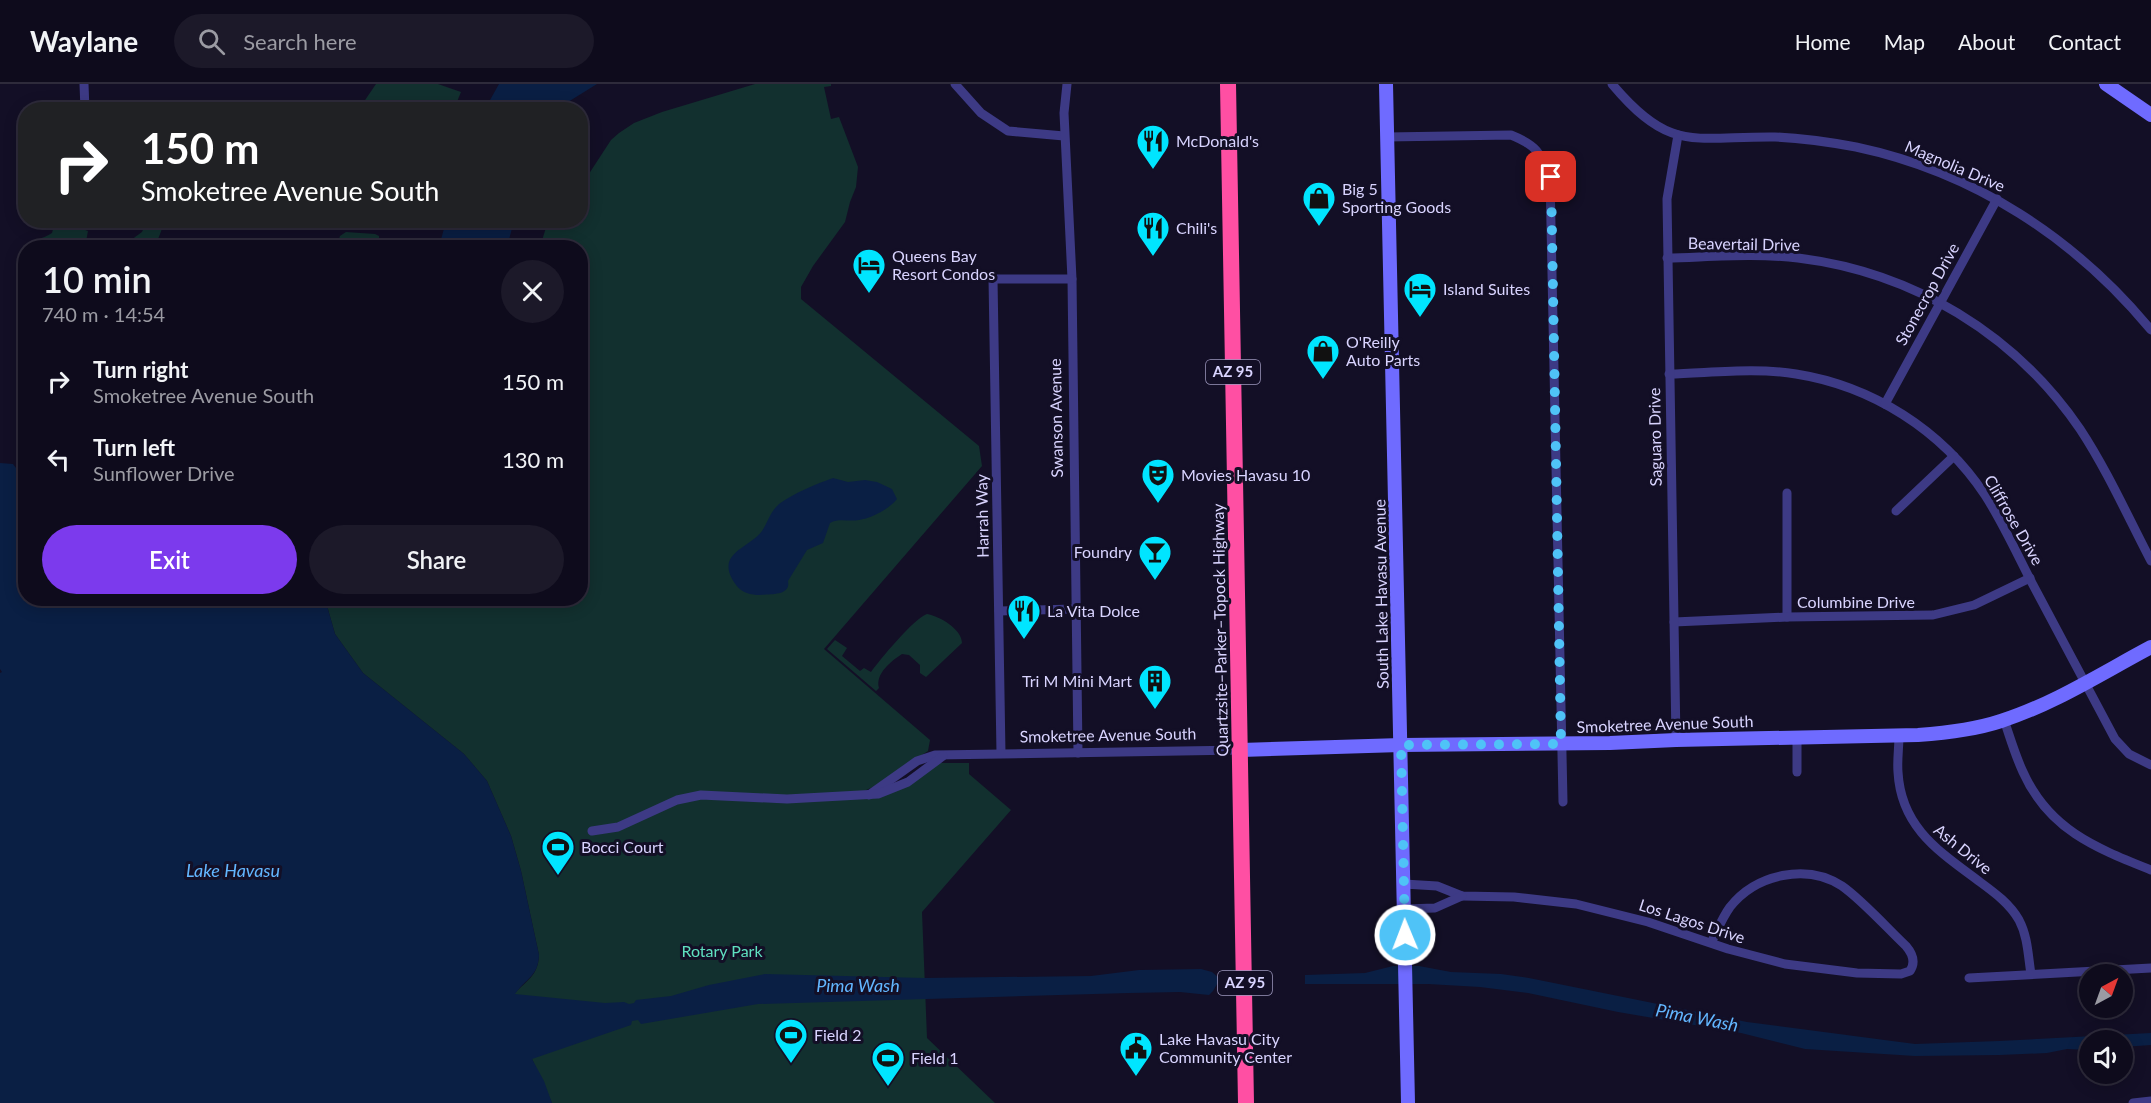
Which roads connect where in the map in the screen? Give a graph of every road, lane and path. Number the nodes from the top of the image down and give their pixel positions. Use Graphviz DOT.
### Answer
graph roads {
  1 [pos="84,84"];
  2 [pos="89,84"];
  3 [pos="955,84"];
  4 [pos="1067,84"];
  5 [pos="1228,84"];
  6 [pos="1386,84"];
  7 [pos="1612,84"];
  8 [pos="2106,84"];
  9 [pos="85,102"];
  10 [pos="86,102"];
  11 [pos="2151,115"];
  12 [pos="1678,135"];
  13 [pos="1064,136"];
  14 [pos="1387,137"];
  15 [pos="1997,199"];
  16 [pos="1667,258"];
  17 [pos="1072,279"];
  18 [pos="1940,302"];
  19 [pos="2151,330"];
  20 [pos="1669,374"];
  21 [pos="1885,404"];
  22 [pos="1954,456"];
  23 [pos="1787,493"];
  24 [pos="1896,511"];
  25 [pos="2151,561"];
  26 [pos="2030,578"];
  27 [pos="1075,609"];
  28 [pos="999,611"];
  29 [pos="1787,617"];
  30 [pos="1674,622"];
  31 [pos="2151,647"];
  32 [pos="2085,682"];
  33 [pos="2004,720"];
  34 [pos="1899,735"];
  35 [pos="1797,737"];
  36 [pos="1676,740"];
  37 [pos="1561,744"];
  38 [pos="1401,745"];
  39 [pos="1241,750"];
  40 [pos="1001,753"];
  41 [pos="1078,753"];
  42 [pos="2151,765"];
  43 [pos="1797,772"];
  44 [pos="1563,802"];
  45 [pos="592,831"];
  46 [pos="2151,870"];
  47 [pos="1404,884"];
  48 [pos="1462,896"];
  49 [pos="1404,909"];
  50 [pos="1711,943"];
  51 [pos="2151,968"];
  52 [pos="2031,974"];
  53 [pos="1969,978"];
  54 [pos="2151,1101"];
  55 [pos="1246,1103"];
  56 [pos="1408,1103"];
  57 [pos="2133,1103"];
  1 -- 9 [label="street"];
  2 -- 10 [label="street"];
  3 -- 13 [label="street"];
  4 -- 13 [label="street, Swanson Avenue"];
  5 -- 39 [label="highway, Quartzsite–Parker–Topock Highway / AZ 95"];
  6 -- 14 [label="main road, South Lake Havasu Avenue"];
  7 -- 12 [label="street, Magnolia Drive"];
  8 -- 11 [label="main road"];
  12 -- 15 [label="street, Magnolia Drive"];
  12 -- 16 [label="street, Saguaro Drive"];
  13 -- 17 [label="street, Swanson Avenue"];
  14 -- 37 [label="street"];
  14 -- 38 [label="main road, South Lake Havasu Avenue"];
  15 -- 18 [label="street, Stonecrop Drive"];
  15 -- 19 [label="street, Magnolia Drive"];
  16 -- 18 [label="street, Beavertail Drive"];
  16 -- 20 [label="street, Saguaro Drive"];
  17 -- 27 [label="street, Swanson Avenue"];
  17 -- 28 [label="street, Harrah Way"];
  18 -- 21 [label="street, Stonecrop Drive"];
  18 -- 25 [label="street, Beavertail Drive"];
  20 -- 21 [label="street, Cliffrose Drive"];
  20 -- 30 [label="street, Saguaro Drive"];
  21 -- 22 [label="street, Cliffrose Drive"];
  22 -- 24 [label="street"];
  22 -- 26 [label="street, Cliffrose Drive"];
  23 -- 29 [label="street"];
  26 -- 29 [label="street, Columbine Drive"];
  26 -- 32 [label="street, Cliffrose Drive"];
  27 -- 28 [label="street"];
  27 -- 41 [label="street, Swanson Avenue"];
  28 -- 40 [label="street, Harrah Way"];
  29 -- 30 [label="street, Columbine Drive"];
  30 -- 36 [label="street, Saguaro Drive"];
  31 -- 32 [label="main road, Smoketree Avenue South"];
  32 -- 33 [label="main road, Smoketree Avenue South"];
  32 -- 42 [label="street, Cliffrose Drive"];
  33 -- 34 [label="main road, Smoketree Avenue South"];
  33 -- 46 [label="street"];
  34 -- 35 [label="main road, Smoketree Avenue South"];
  34 -- 52 [label="street, Ash Drive"];
  35 -- 36 [label="main road, Smoketree Avenue South"];
  35 -- 43 [label="street"];
  36 -- 37 [label="main road, Smoketree Avenue South"];
  37 -- 38 [label="main road, Smoketree Avenue South"];
  37 -- 44 [label="street"];
  38 -- 39 [label="main road, Smoketree Avenue South"];
  38 -- 47 [label="main road, South Lake Havasu Avenue"];
  39 -- 41 [label="street, Smoketree Avenue South"];
  39 -- 55 [label="highway, Quartzsite–Parker–Topock Highway / AZ 95"];
  40 -- 41 [label="street, Smoketree Avenue South"];
  40 -- 45 [label="street, Smoketree Avenue South"];
  47 -- 48 [label="street, Los Lagos Drive"];
  47 -- 49 [label="main road, South Lake Havasu Avenue"];
  48 -- 49 [label="street, Los Lagos Drive"];
  48 -- 50 [label="street, Los Lagos Drive"];
  49 -- 56 [label="main road, South Lake Havasu Avenue"];
  50 -- 50 [label="street, Los Lagos Drive"];
  51 -- 52 [label="street"];
  52 -- 53 [label="street"];
  54 -- 57 [label="street"];
}
